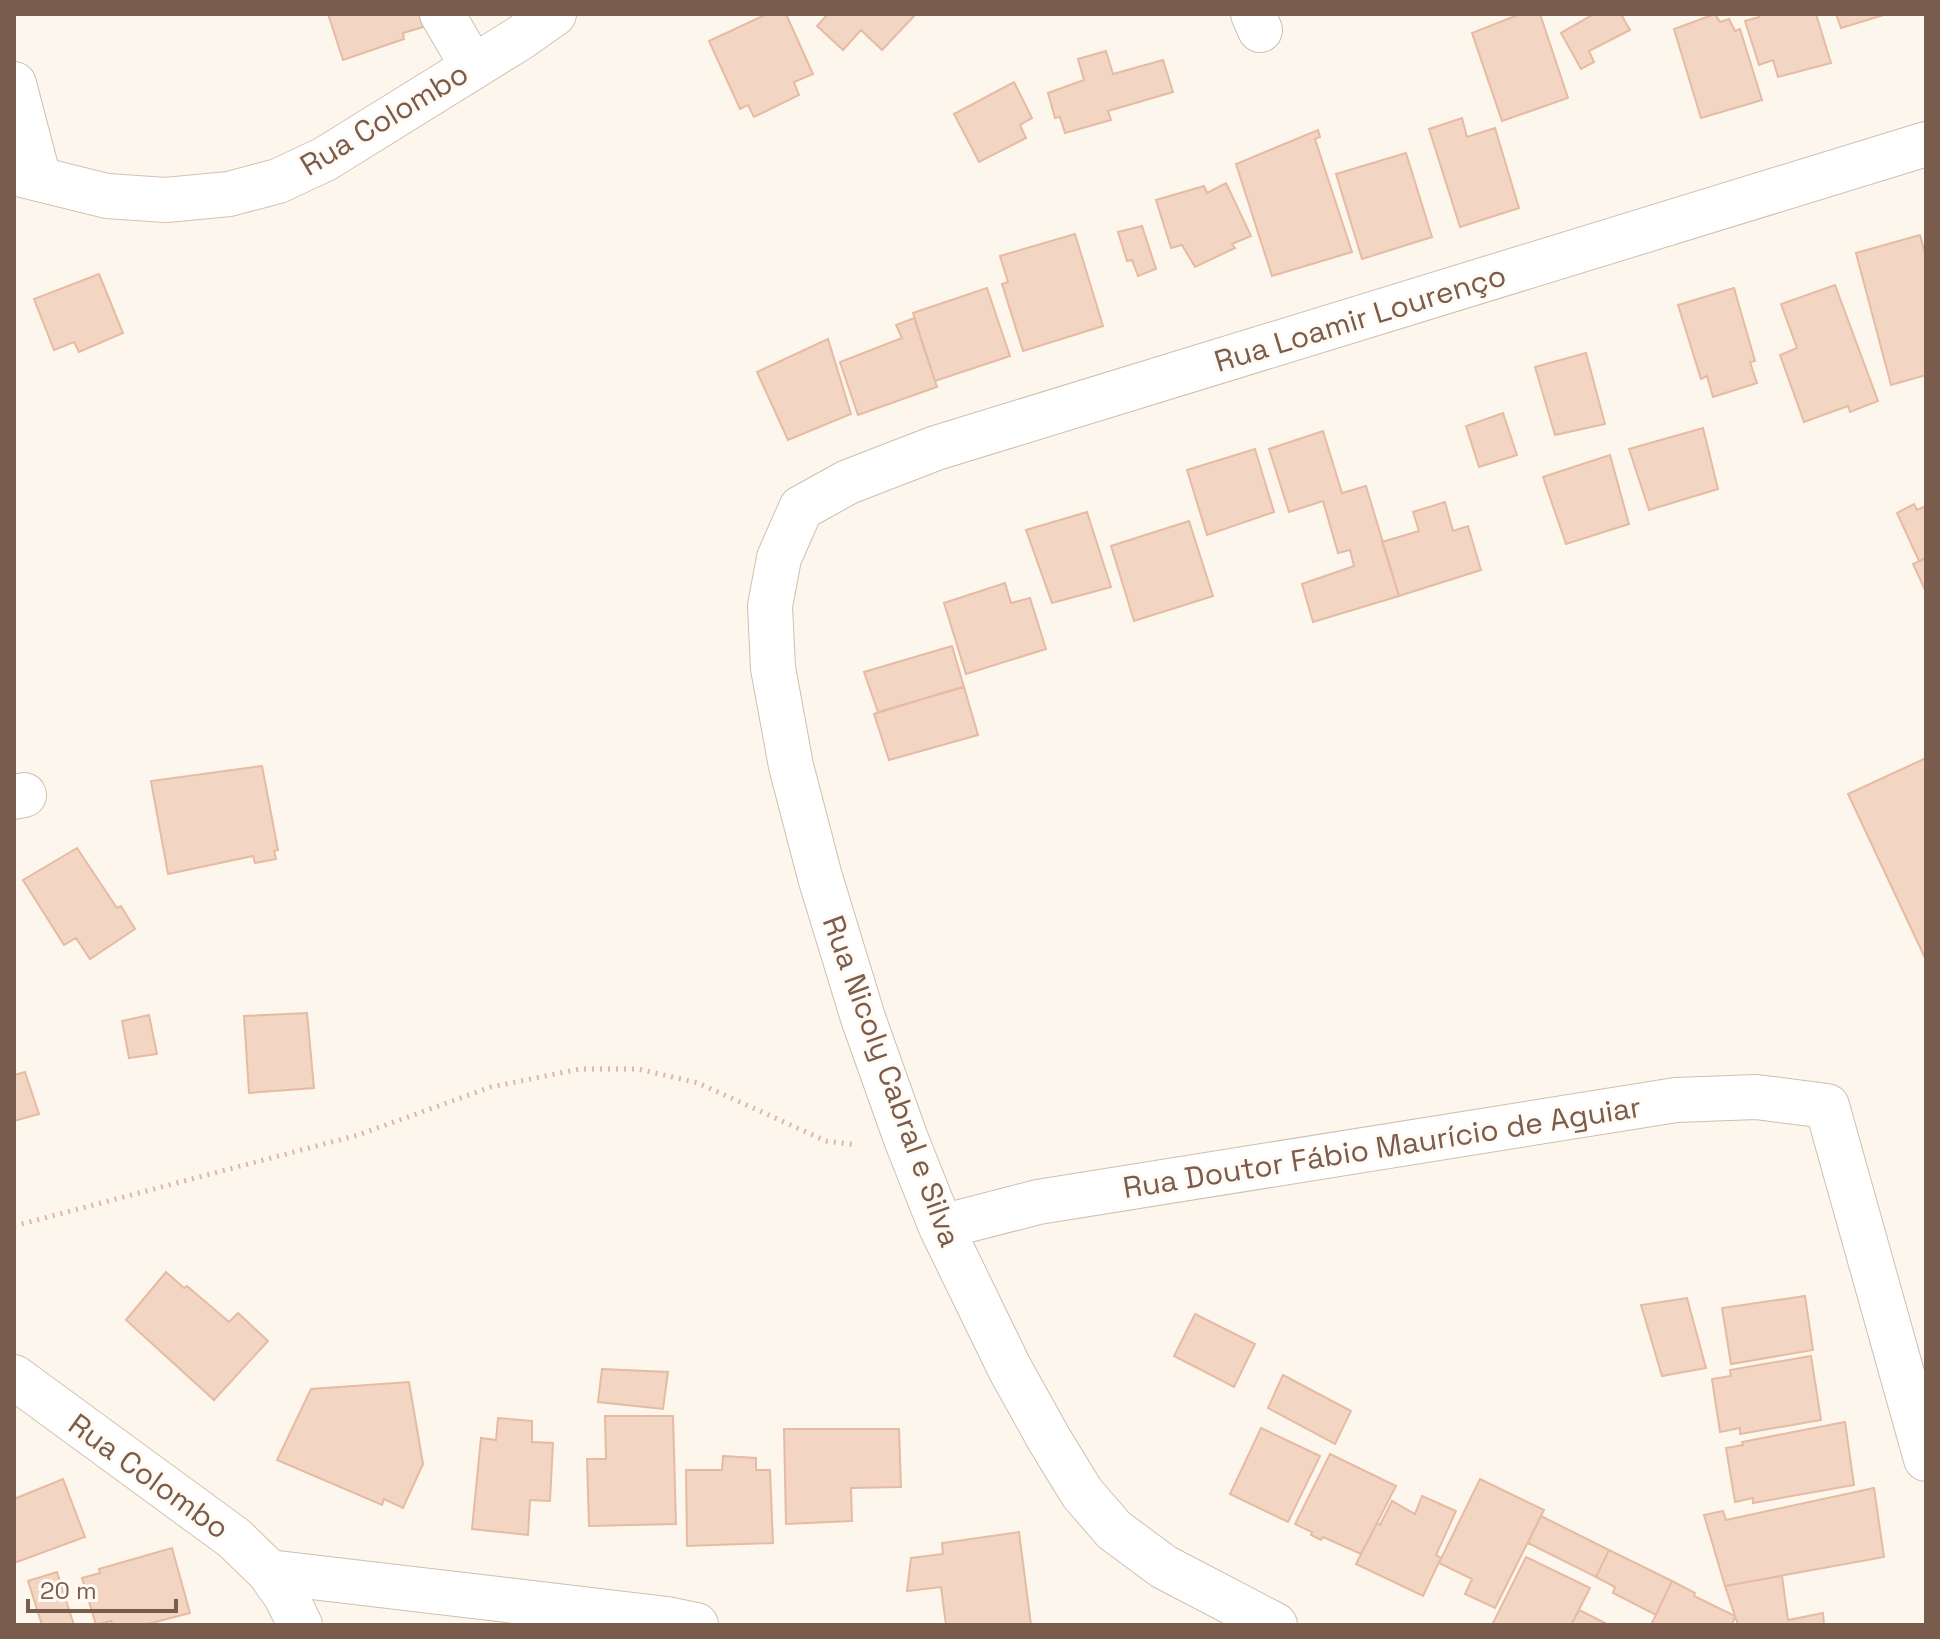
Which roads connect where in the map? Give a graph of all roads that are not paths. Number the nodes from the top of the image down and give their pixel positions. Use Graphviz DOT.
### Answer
graph roads {
  1 [pos="442,14"];
  2 [pos="554,14"];
  3 [pos="473,67"];
  4 [pos="14,84"];
  5 [pos="1926,144"];
  6 [pos="27,176"];
  7 [pos="801,508"];
  8 [pos="941,1227"];
  9 [pos="14,1377"];
  10 [pos="1926,1459"];
  11 [pos="269,1572"];
  12 [pos="300,1625"];
  13 [pos="696,1625"];
  14 [pos="1275,1625"];
  1 -- 3 [label="street"];
  2 -- 3 [label="street, Rua Colombo"];
  3 -- 6 [label="street, Rua Colombo"];
  4 -- 6 [label="street"];
  5 -- 7 [label="street, Rua Loamir Lourenço"];
  7 -- 8 [label="street, Rua Nicoly Cabral e Silva"];
  8 -- 10 [label="street, Rua Doutor Fábio Maurício de Aguiar"];
  8 -- 14 [label="street, Rua Nicoly Cabral e Silva"];
  9 -- 11 [label="street, Rua Colombo"];
  11 -- 12 [label="street, Rua Colombo"];
  11 -- 13 [label="street"];
}
